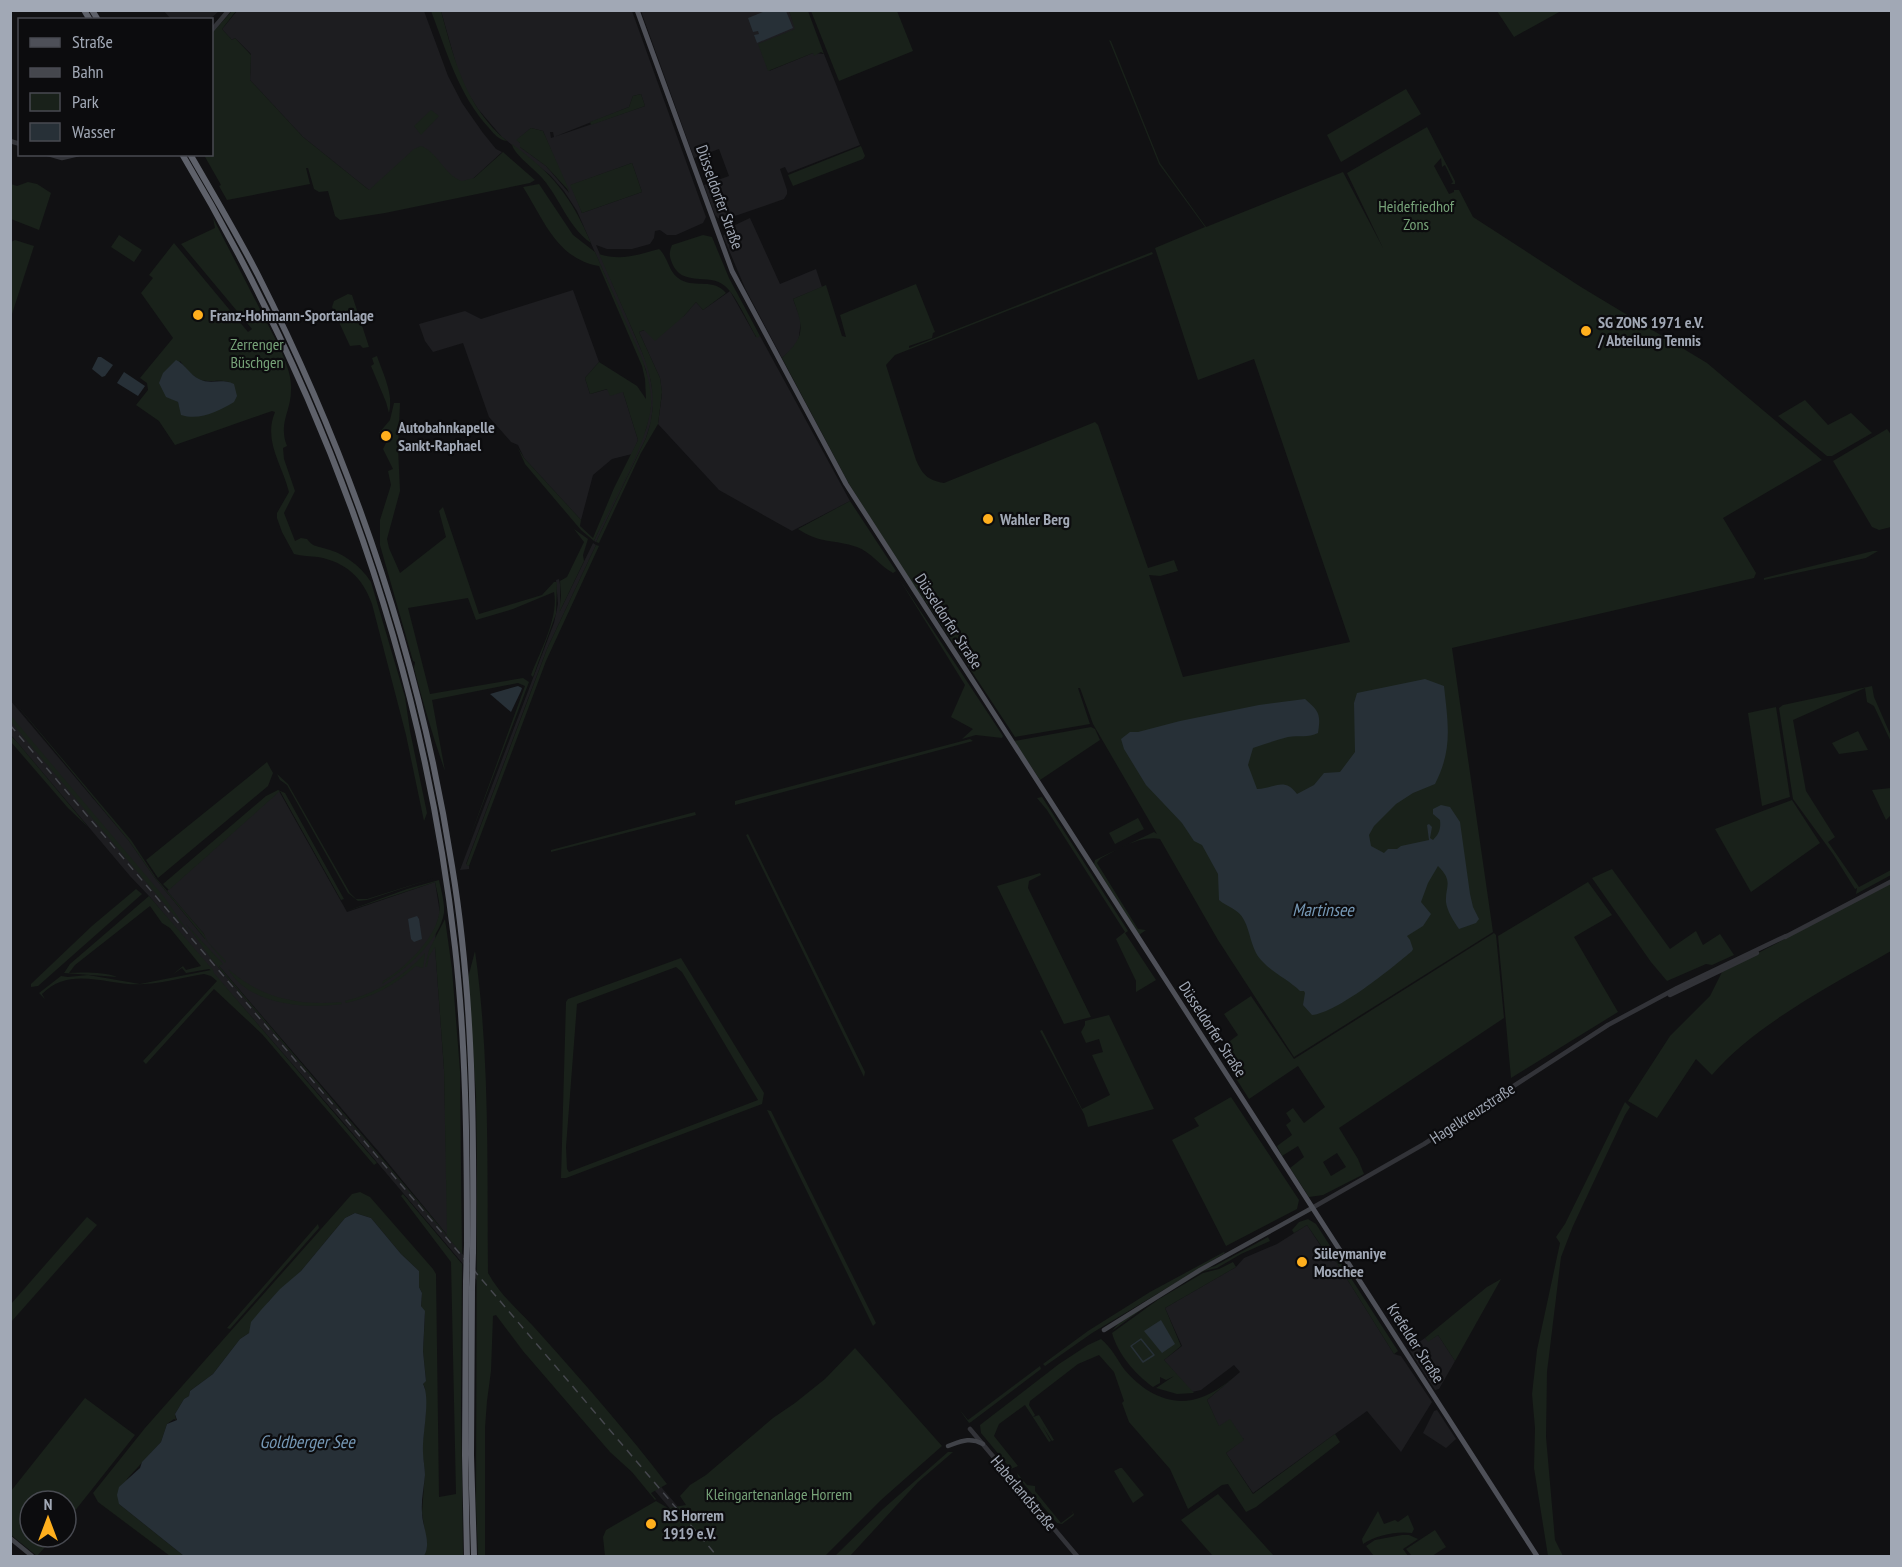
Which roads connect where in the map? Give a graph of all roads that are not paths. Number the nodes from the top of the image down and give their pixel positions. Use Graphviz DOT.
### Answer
graph roads {
  1 [pos="228,10"];
  2 [pos="638,10"];
  3 [pos="213,29"];
  4 [pos="55,156"];
  5 [pos="70,156"];
  6 [pos="183,156"];
  7 [pos="190,156"];
  8 [pos="1892,881"];
  9 [pos="1312,1208"];
  10 [pos="1104,1330"];
  11 [pos="970,1429"];
  12 [pos="983,1444"];
  13 [pos="948,1446"];
  14 [pos="10,1538"];
  15 [pos="32,1557"];
  16 [pos="467,1557"];
  17 [pos="474,1557"];
  18 [pos="1077,1557"];
  19 [pos="1537,1557"];
  1 -- 3 [label="street"];
  2 -- 9 [label="main road, Düsseldorfer Straße"];
  4 -- 5 [label="street"];
  6 -- 16 [label="highway, bridge"];
  7 -- 17 [label="highway, bridge"];
  8 -- 9 [label="street, Hagelkreuzstraße"];
  9 -- 10 [label="main road"];
  9 -- 19 [label="main road, Krefelder Straße"];
  11 -- 12 [label="street, Haberlandstraße"];
  12 -- 13 [label="main road"];
  12 -- 18 [label="street, Haberlandstraße"];
  14 -- 15 [label="main road"];
}
